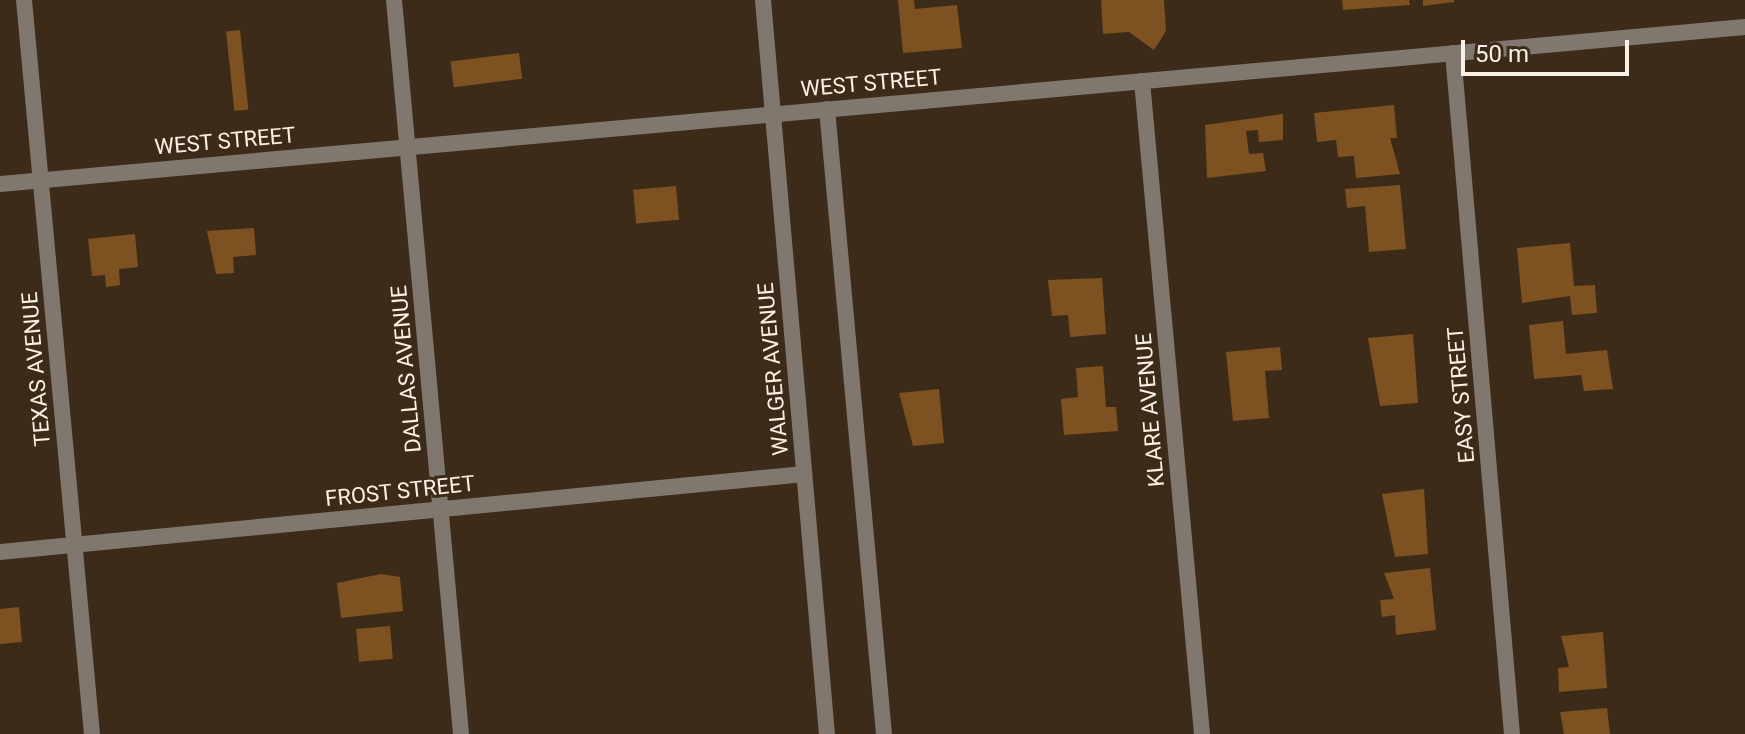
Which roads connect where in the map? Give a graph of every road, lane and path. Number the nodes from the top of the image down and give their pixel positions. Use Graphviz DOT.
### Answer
graph roads {
  1 [pos="24,0"];
  2 [pos="394,0"];
  3 [pos="763,0"];
  4 [pos="1745,27"];
  5 [pos="1453,53"];
  6 [pos="1142,81"];
  7 [pos="827,109"];
  8 [pos="772,114"];
  9 [pos="408,147"];
  10 [pos="41,180"];
  11 [pos="0,184"];
  12 [pos="804,474"];
  13 [pos="440,509"];
  14 [pos="75,547"];
  15 [pos="0,552"];
  16 [pos="92,734"];
  17 [pos="461,734"];
  18 [pos="827,734"];
  19 [pos="884,734"];
  20 [pos="1202,734"];
  21 [pos="1512,734"];
  1 -- 10 [label="street, TEXAS AVENUE"];
  2 -- 9 [label="street, DALLAS AVENUE"];
  3 -- 8 [label="street, WALGER AVENUE"];
  4 -- 5 [label="street, WEST STREET"];
  5 -- 6 [label="street, WEST STREET"];
  5 -- 21 [label="street, EASY STREET"];
  6 -- 7 [label="street, WEST STREET"];
  6 -- 20 [label="street, KLARE AVENUE"];
  7 -- 8 [label="street, WEST STREET"];
  7 -- 19 [label="street"];
  8 -- 9 [label="street, WEST STREET"];
  8 -- 12 [label="street, WALGER AVENUE"];
  9 -- 10 [label="street, WEST STREET"];
  9 -- 13 [label="street, DALLAS AVENUE"];
  10 -- 11 [label="street, WEST STREET"];
  10 -- 14 [label="street, TEXAS AVENUE"];
  12 -- 13 [label="street, FROST STREET"];
  12 -- 18 [label="street, WALGER AVENUE"];
  13 -- 14 [label="street, FROST STREET"];
  13 -- 17 [label="street, DALLAS AVENUE"];
  14 -- 15 [label="street, FROST STREET"];
  14 -- 16 [label="street, TEXAS AVENUE"];
}
